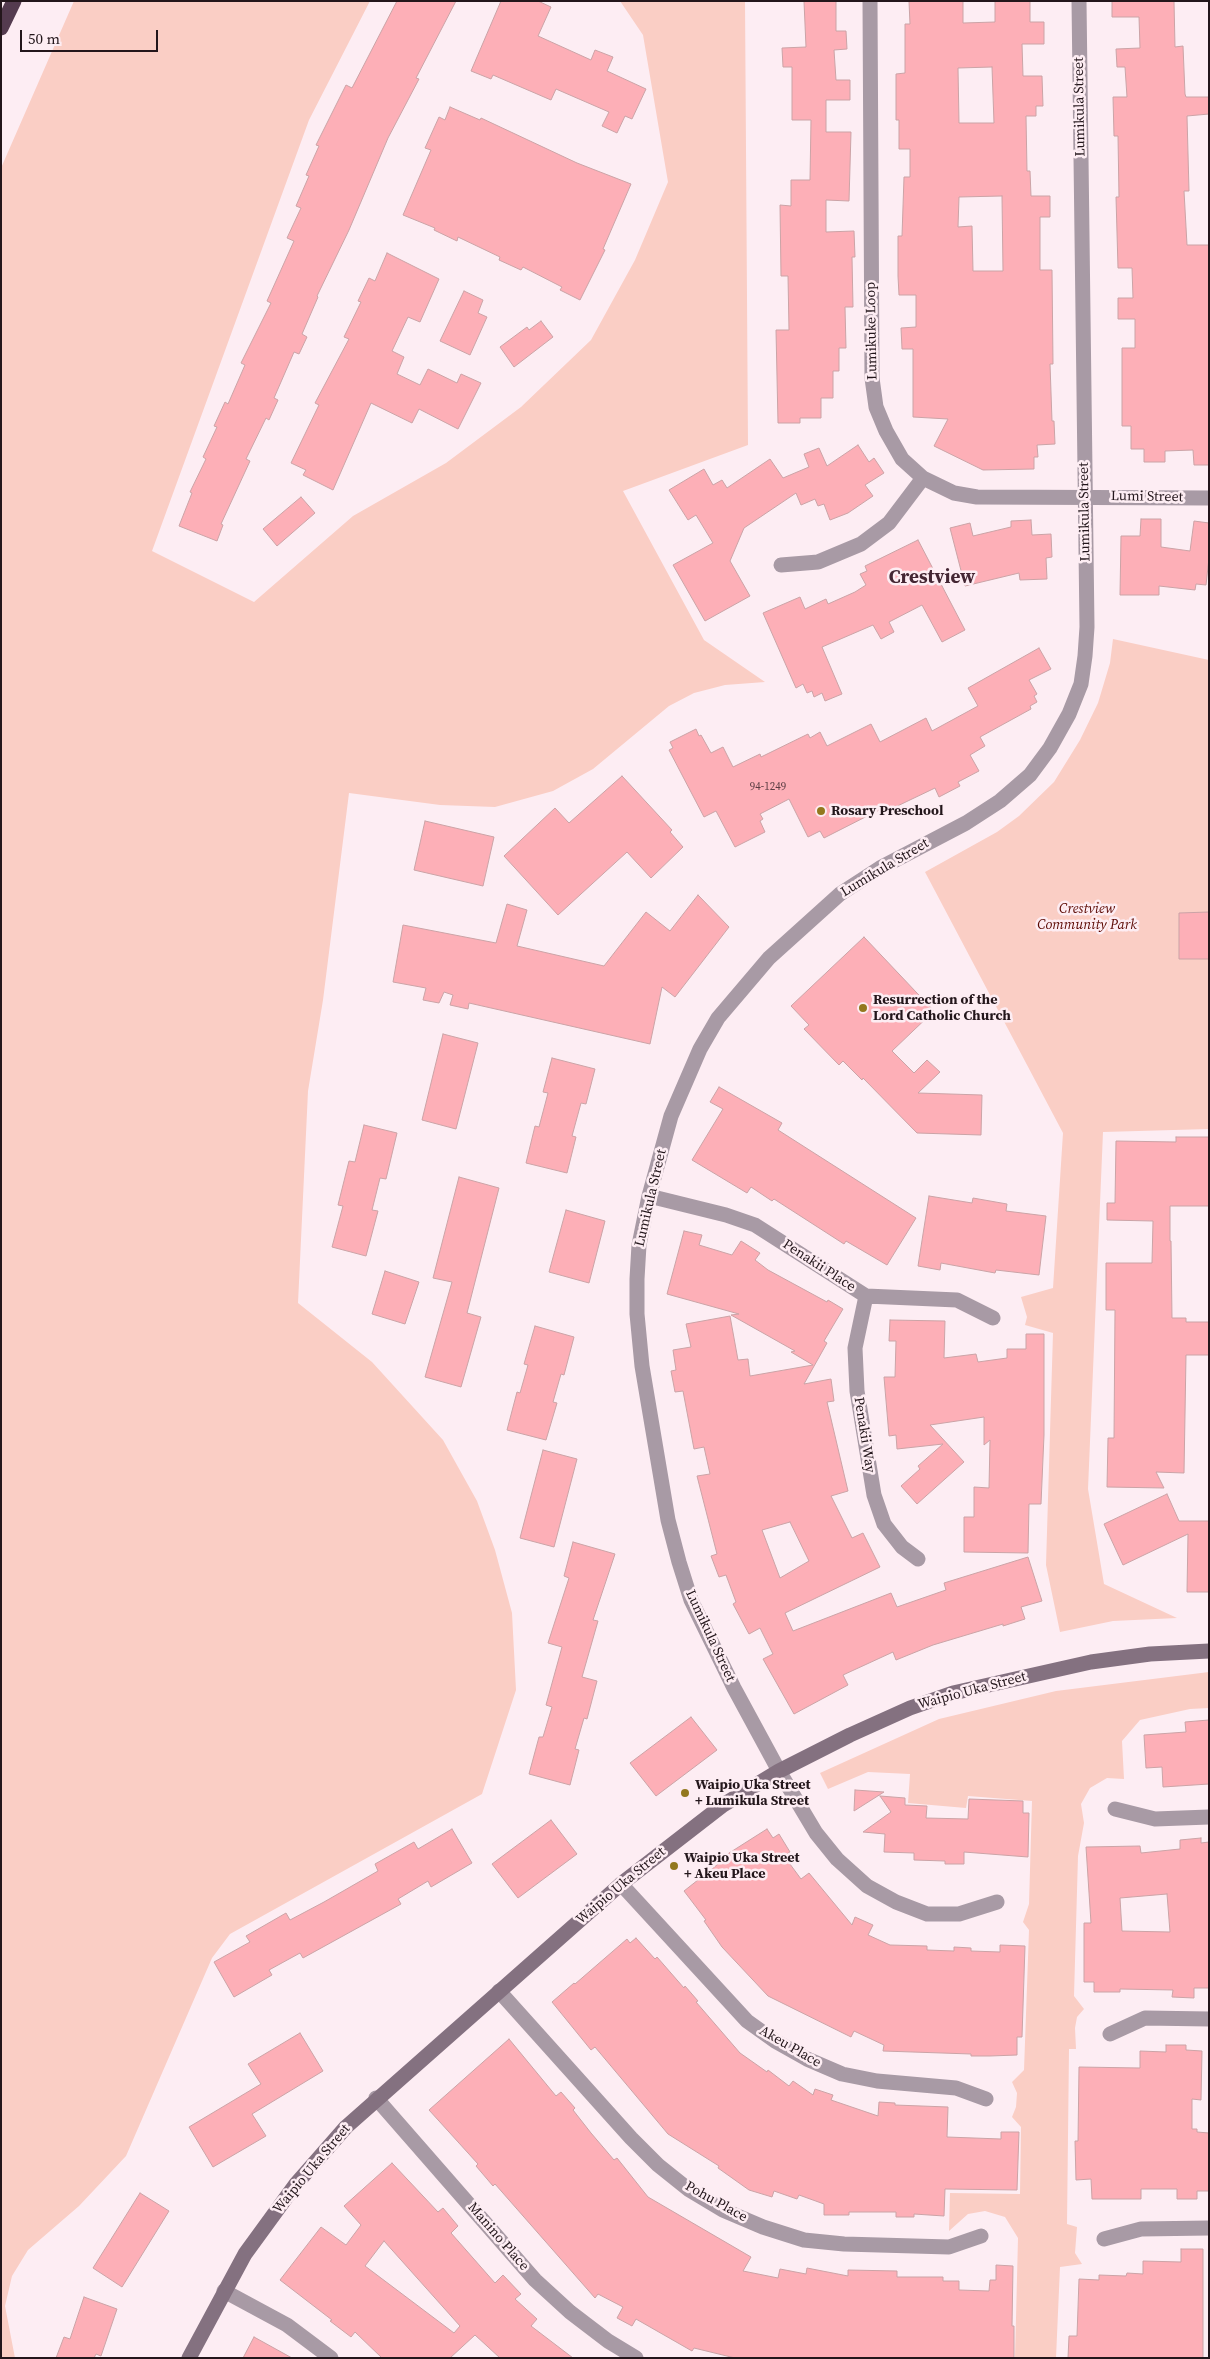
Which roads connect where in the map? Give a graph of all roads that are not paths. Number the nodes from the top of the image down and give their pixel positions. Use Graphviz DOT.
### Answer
graph roads {
  1 [pos="3,1"];
  2 [pos="14,1"];
  3 [pos="870,1"];
  4 [pos="1079,1"];
  5 [pos="1,6"];
  6 [pos="1,28"];
  7 [pos="923,478"];
  8 [pos="1085,496"];
  9 [pos="1209,498"];
  10 [pos="780,565"];
  11 [pos="649,1196"];
  12 [pos="866,1296"];
  13 [pos="993,1318"];
  14 [pos="918,1559"];
  15 [pos="1209,1651"];
  16 [pos="779,1771"];
  17 [pos="1115,1808"];
  18 [pos="1209,1817"];
  19 [pos="621,1884"];
  20 [pos="997,1902"];
  21 [pos="499,1990"];
  22 [pos="1209,2019"];
  23 [pos="1110,2034"];
  24 [pos="376,2098"];
  25 [pos="986,2099"];
  26 [pos="1209,2228"];
  27 [pos="981,2236"];
  28 [pos="1104,2239"];
  29 [pos="224,2290"];
  30 [pos="189,2358"];
  31 [pos="331,2358"];
  32 [pos="636,2358"];
  1 -- 5 [label="highway"];
  2 -- 6 [label="highway"];
  3 -- 7 [label="street, Lumikuke Loop"];
  4 -- 8 [label="street, Lumikula Street"];
  7 -- 8 [label="street, Lumikuke Loop"];
  7 -- 10 [label="street"];
  8 -- 9 [label="street, Lumi Street"];
  8 -- 11 [label="street, Lumikula Street"];
  11 -- 12 [label="street, Penakii Place"];
  11 -- 16 [label="street, Lumikula Street"];
  12 -- 13 [label="street, Penakii Place"];
  12 -- 14 [label="street, Penakii Way"];
  15 -- 16 [label="street, Waipio Uka Street"];
  16 -- 19 [label="street, Waipio Uka Street"];
  16 -- 20 [label="street, Lumikula Street"];
  17 -- 18 [label="street"];
  19 -- 21 [label="street, Waipio Uka Street"];
  19 -- 25 [label="street, Akeu Place"];
  21 -- 24 [label="street, Waipio Uka Street"];
  21 -- 27 [label="street, Pohu Place"];
  22 -- 23 [label="street"];
  24 -- 29 [label="street, Waipio Uka Street"];
  24 -- 32 [label="street, Manino Place"];
  26 -- 28 [label="street"];
  29 -- 30 [label="street, Waipio Uka Street"];
  29 -- 31 [label="street"];
}
